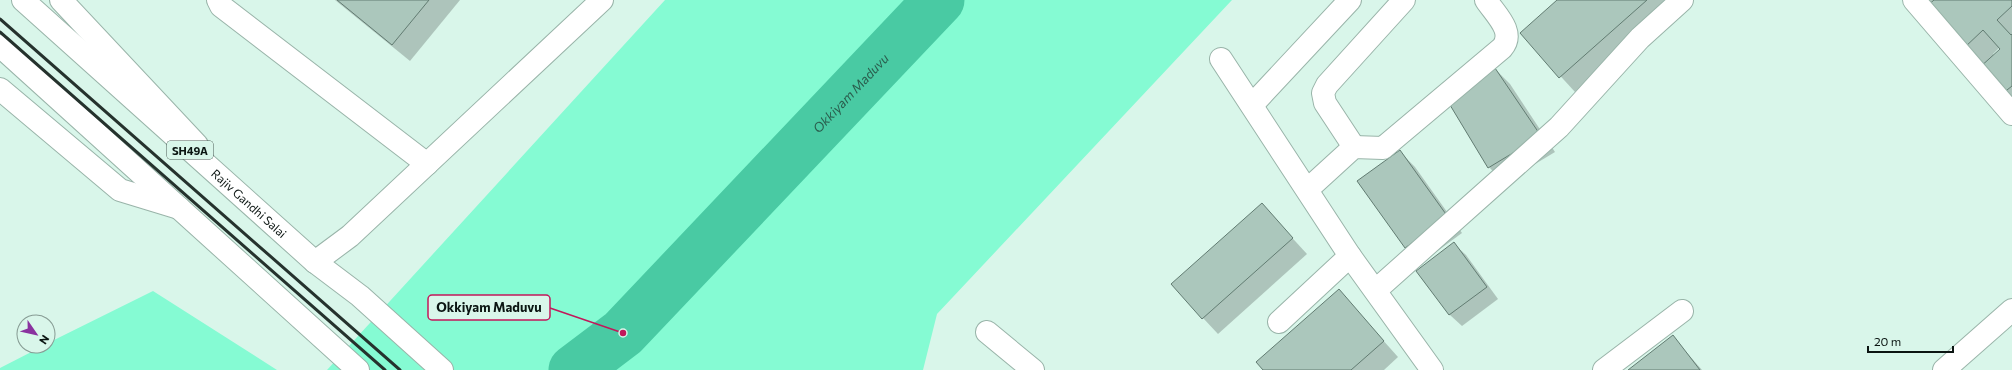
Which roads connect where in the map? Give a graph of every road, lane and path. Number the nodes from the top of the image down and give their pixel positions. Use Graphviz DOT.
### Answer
graph roads {
  1 [pos="23,0"];
  2 [pos="61,0"];
  3 [pos="218,0"];
  4 [pos="602,0"];
  5 [pos="1350,0"];
  6 [pos="1404,0"];
  7 [pos="1486,0"];
  8 [pos="1682,0"];
  9 [pos="1914,0"];
  10 [pos="0,46"];
  11 [pos="1221,59"];
  12 [pos="0,89"];
  13 [pos="1252,105"];
  14 [pos="2012,114"];
  15 [pos="1354,147"];
  16 [pos="427,164"];
  17 [pos="1308,189"];
  18 [pos="179,208"];
  19 [pos="266,218"];
  20 [pos="1350,256"];
  21 [pos="315,262"];
  22 [pos="1376,290"];
  23 [pos="2012,310"];
  24 [pos="1682,311"];
  25 [pos="1279,322"];
  26 [pos="987,332"];
  27 [pos="1429,369"];
  28 [pos="358,370"];
  29 [pos="442,370"];
  30 [pos="1032,370"];
  31 [pos="1604,370"];
  32 [pos="1944,370"];
  1 -- 19 [label="street, Rajiv Gandhi Salai / SH49A"];
  2 -- 19 [label="street"];
  3 -- 16 [label="street"];
  4 -- 16 [label="street"];
  5 -- 13 [label="street"];
  6 -- 15 [label="street"];
  7 -- 15 [label="street"];
  8 -- 22 [label="street"];
  9 -- 14 [label="street"];
  10 -- 18 [label="street"];
  11 -- 13 [label="street"];
  12 -- 18 [label="street"];
  13 -- 17 [label="street"];
  15 -- 17 [label="street"];
  16 -- 21 [label="street"];
  17 -- 20 [label="street"];
  18 -- 28 [label="street"];
  19 -- 21 [label="street, Rajiv Gandhi Salai / SH49A"];
  20 -- 22 [label="street"];
  20 -- 25 [label="street"];
  21 -- 29 [label="street, Rajiv Gandhi Salai / SH49A"];
  22 -- 27 [label="street"];
  23 -- 32 [label="street"];
  24 -- 31 [label="street"];
  26 -- 30 [label="street"];
}
